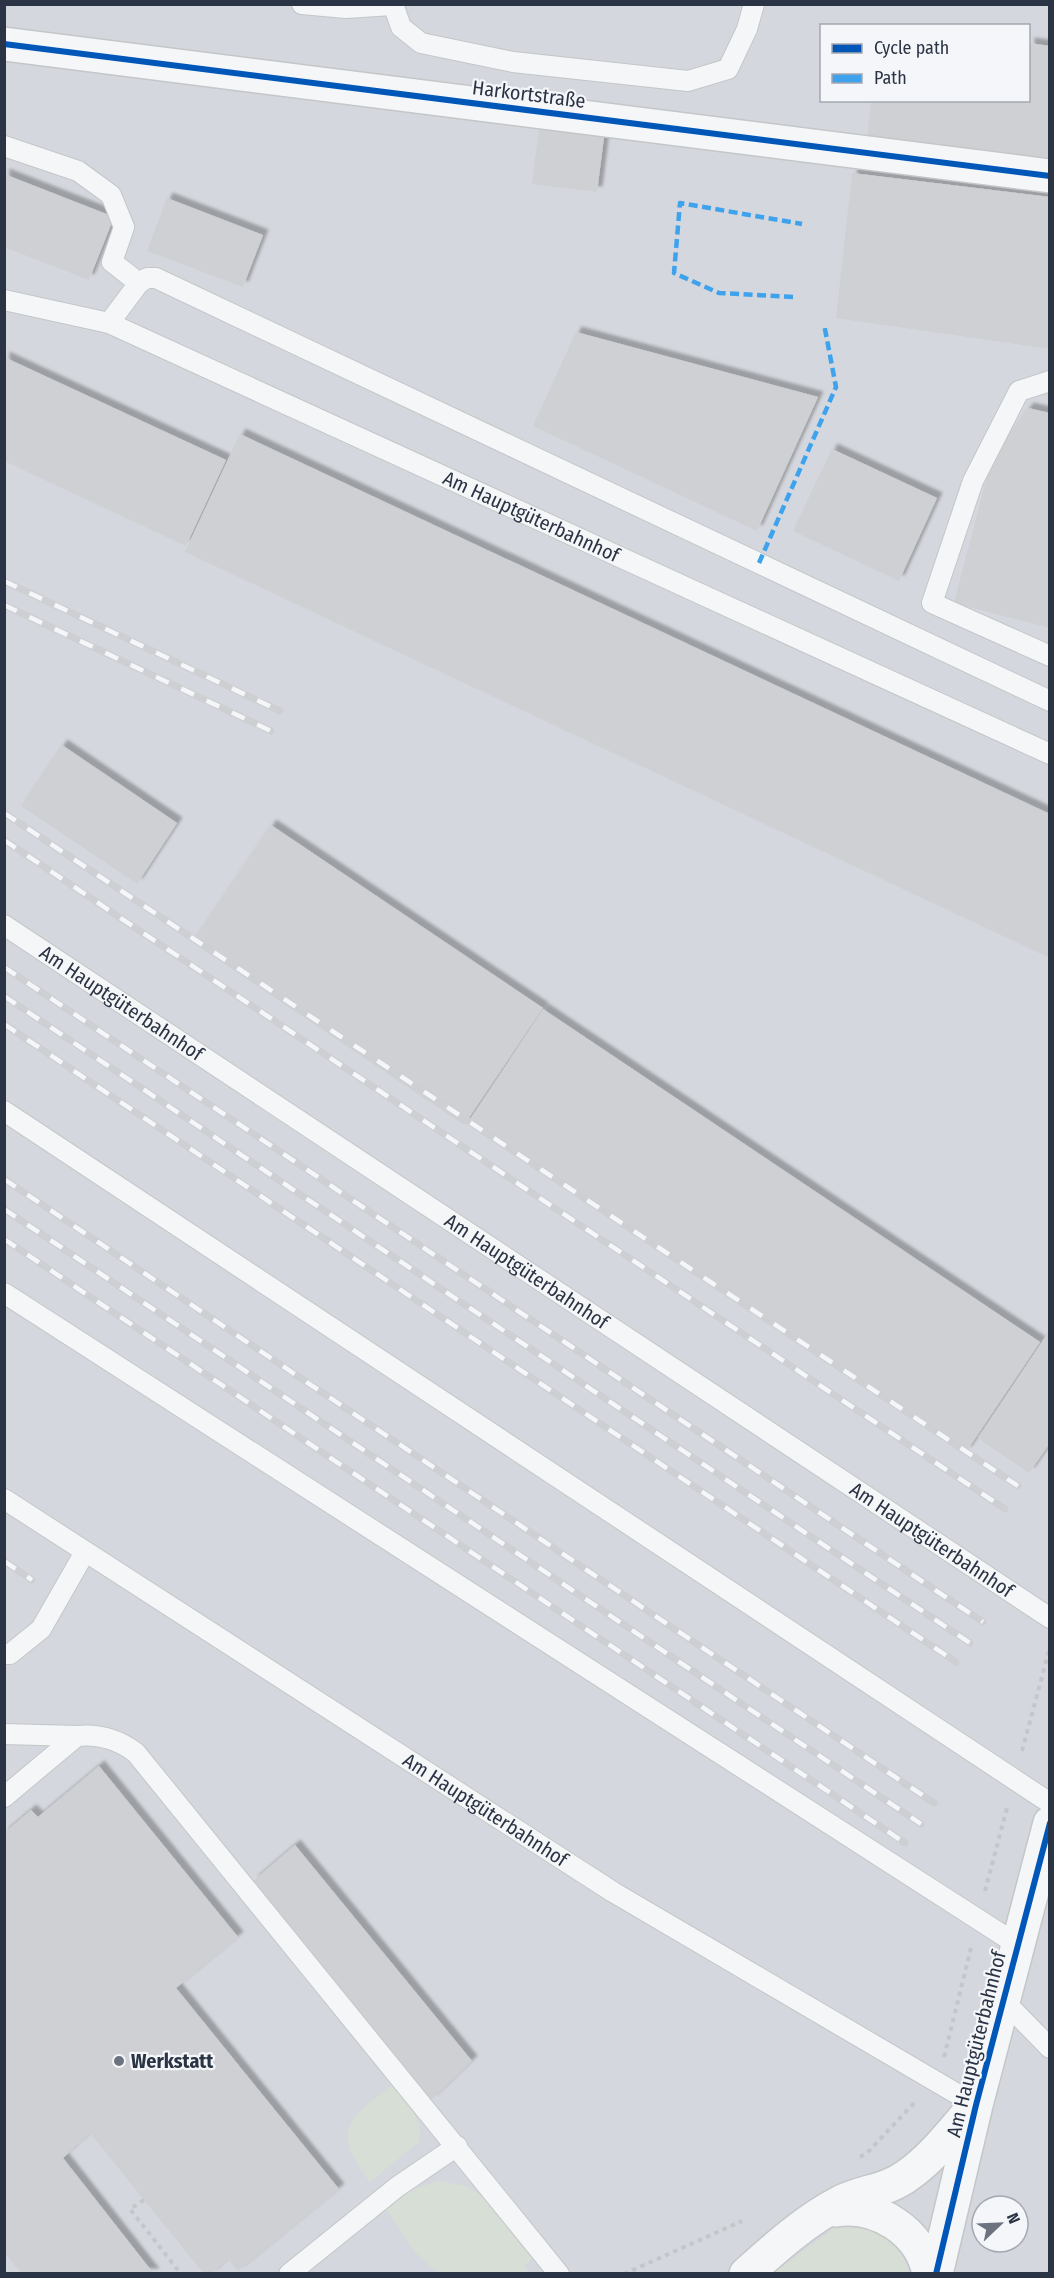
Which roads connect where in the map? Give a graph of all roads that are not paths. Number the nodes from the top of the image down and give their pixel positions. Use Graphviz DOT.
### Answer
graph roads {
  1 [pos="302,4"];
  2 [pos="754,4"];
  3 [pos="392,5"];
  4 [pos="4,44"];
  5 [pos="4,146"];
  6 [pos="1050,176"];
  7 [pos="139,283"];
  8 [pos="4,300"];
  9 [pos="109,323"];
  10 [pos="1050,381"];
  11 [pos="1050,656"];
  12 [pos="1050,701"];
  13 [pos="1050,754"];
  14 [pos="4,925"];
  15 [pos="4,1112"];
  16 [pos="4,1293"];
  17 [pos="4,1499"];
  18 [pos="85,1552"];
  19 [pos="1050,1618"];
  20 [pos="4,1654"];
  21 [pos="4,1734"];
  22 [pos="77,1736"];
  23 [pos="4,1797"];
  24 [pos="1050,1803"];
  25 [pos="1050,1823"];
  26 [pos="1018,1945"];
  27 [pos="1003,2000"];
  28 [pos="1050,2048"];
  29 [pos="976,2105"];
  30 [pos="457,2146"];
  31 [pos="817,2217"];
  32 [pos="289,2274"];
  33 [pos="559,2274"];
  34 [pos="746,2274"];
  35 [pos="929,2274"];
  36 [pos="936,2274"];
  1 -- 3 [label="lane"];
  2 -- 3 [label="lane"];
  4 -- 6 [label="street, Harkortstraße"];
  5 -- 7 [label="lane"];
  7 -- 9 [label="lane"];
  7 -- 12 [label="lane"];
  8 -- 9 [label="lane, Am Hauptgüterbahnhof"];
  9 -- 13 [label="lane, Am Hauptgüterbahnhof"];
  10 -- 11 [label="lane"];
  14 -- 19 [label="lane, Am Hauptgüterbahnhof"];
  15 -- 24 [label="lane"];
  16 -- 26 [label="lane, Am Hauptgüterbahnhof"];
  17 -- 18 [label="lane, Am Hauptgüterbahnhof"];
  18 -- 20 [label="lane"];
  18 -- 29 [label="lane, Am Hauptgüterbahnhof"];
  21 -- 22 [label="lane"];
  22 -- 23 [label="lane"];
  22 -- 30 [label="lane"];
  25 -- 26 [label="street, Am Hauptgüterbahnhof"];
  26 -- 27 [label="street, Am Hauptgüterbahnhof"];
  27 -- 28 [label="lane"];
  27 -- 29 [label="street, Am Hauptgüterbahnhof"];
  29 -- 31 [label="street, Am Hauptgüterbahnhof"];
  29 -- 36 [label="street, Am Hauptgüterbahnhof"];
  30 -- 32 [label="lane"];
  30 -- 33 [label="lane"];
  31 -- 34 [label="street, Am Hauptgüterbahnhof"];
  31 -- 35 [label="street, Am Hauptgüterbahnhof"];
}
